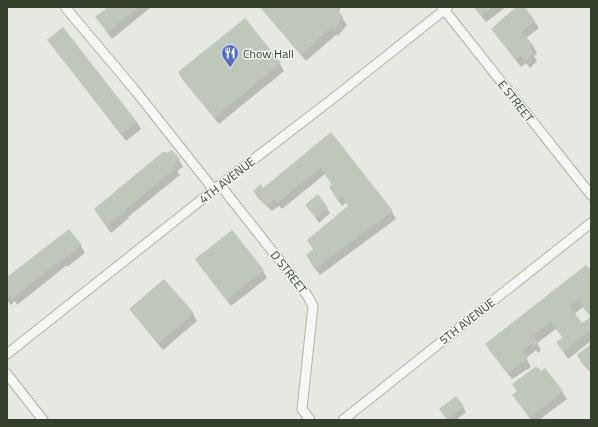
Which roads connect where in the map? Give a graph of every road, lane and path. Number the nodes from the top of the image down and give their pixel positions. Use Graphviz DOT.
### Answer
graph roads {
  1 [pos="65,7"];
  2 [pos="445,8"];
  3 [pos="217,187"];
  4 [pos="591,196"];
  5 [pos="591,222"];
  6 [pos="7,354"];
  7 [pos="7,374"];
  8 [pos="42,420"];
  9 [pos="310,420"];
  10 [pos="344,420"];
  1 -- 3 [label="street, D STREET"];
  2 -- 3 [label="street, 4TH AVENUE"];
  2 -- 4 [label="street, E STREET"];
  3 -- 6 [label="street, 4TH AVENUE"];
  3 -- 9 [label="street, D STREET"];
  5 -- 10 [label="street, 5TH AVENUE"];
  7 -- 8 [label="street"];
}
